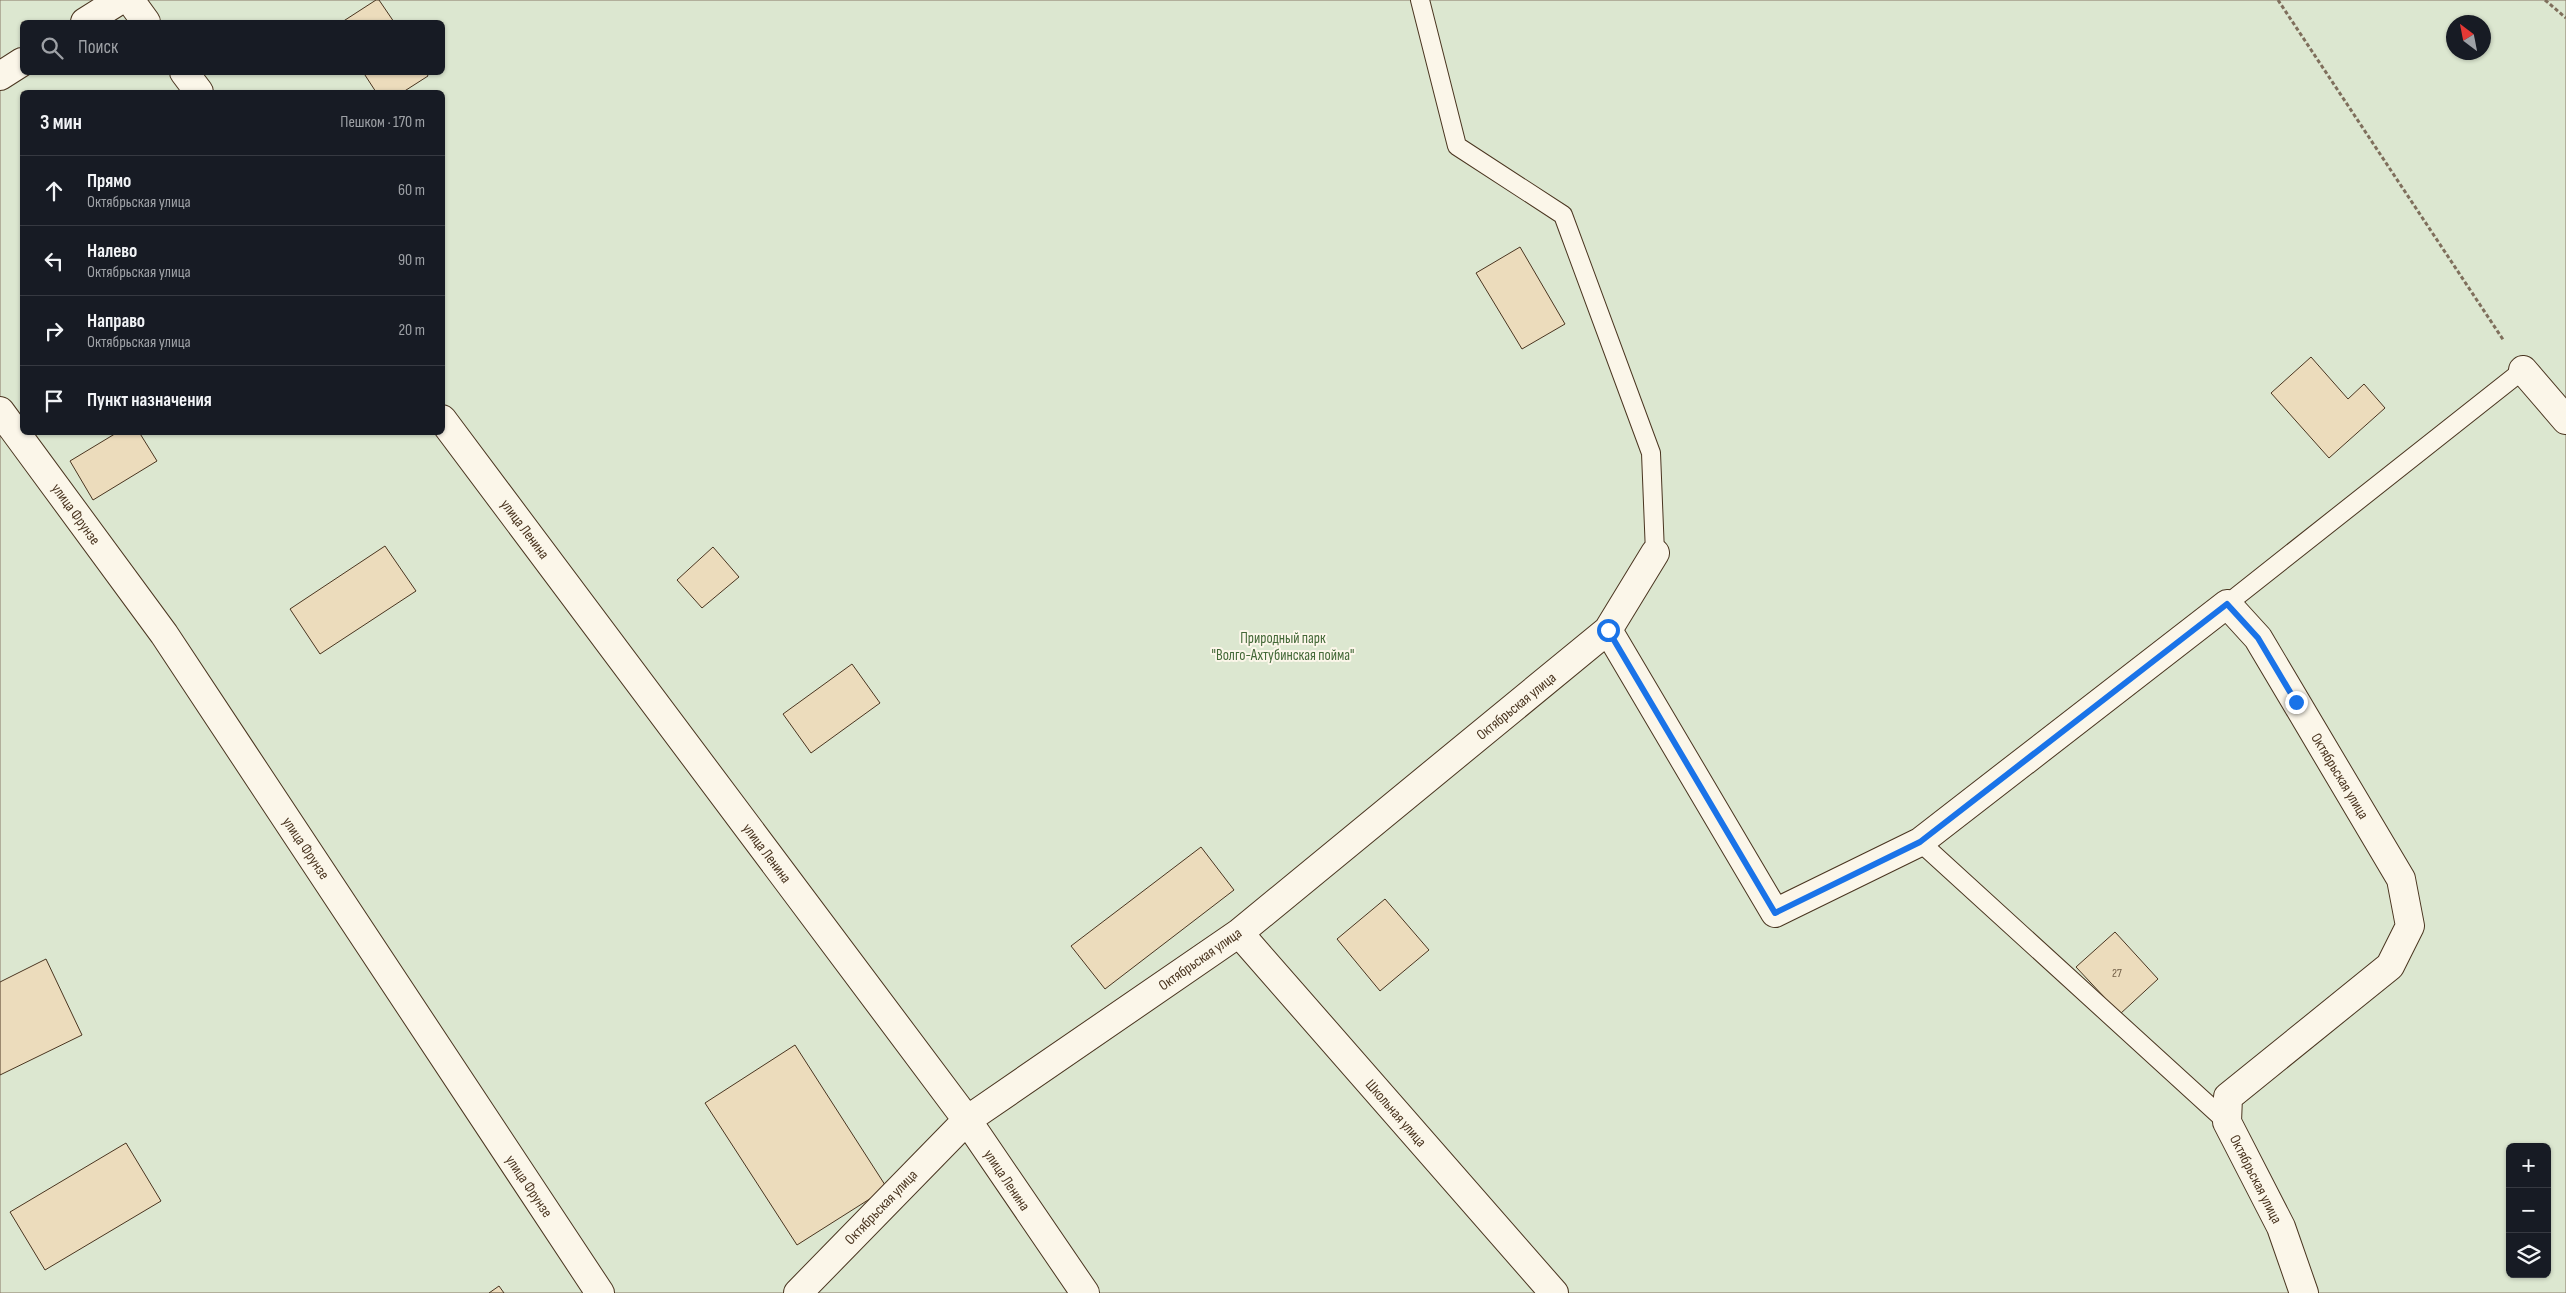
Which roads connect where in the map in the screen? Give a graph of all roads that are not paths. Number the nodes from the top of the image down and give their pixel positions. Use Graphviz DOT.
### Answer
graph roads {
  1 [pos="120,0"];
  2 [pos="130,0"];
  3 [pos="1420,0"];
  4 [pos="88,20"];
  5 [pos="145,20"];
  6 [pos="20,63"];
  7 [pos="186,75"];
  8 [pos="0,76"];
  9 [pos="198,90"];
  10 [pos="2524,370"];
  11 [pos="0,410"];
  12 [pos="2566,420"];
  13 [pos="445,423"];
  14 [pos="1655,553"];
  15 [pos="2227,604"];
  16 [pos="1608,630"];
  17 [pos="1920,842"];
  18 [pos="1238,933"];
  19 [pos="967,1120"];
  20 [pos="2227,1122"];
  21 [pos="600,1293"];
  22 [pos="798,1293"];
  23 [pos="1085,1293"];
  24 [pos="1554,1293"];
  25 [pos="2304,1293"];
  1 -- 4 [label="street"];
  2 -- 5 [label="street"];
  3 -- 14 [label="lane"];
  6 -- 8 [label="street"];
  7 -- 9 [label="street"];
  10 -- 12 [label="street"];
  10 -- 15 [label="lane"];
  11 -- 21 [label="street, улица Фрунзе"];
  13 -- 19 [label="street, улица Ленина"];
  14 -- 16 [label="street, Октябрьская улица"];
  15 -- 17 [label="street"];
  15 -- 20 [label="street, Октябрьская улица"];
  16 -- 17 [label="street"];
  16 -- 18 [label="street, Октябрьская улица"];
  17 -- 20 [label="lane"];
  18 -- 19 [label="street, Октябрьская улица"];
  18 -- 24 [label="street, Школьная улица"];
  19 -- 22 [label="street, Октябрьская улица"];
  19 -- 23 [label="street, улица Ленина"];
  20 -- 25 [label="street, Октябрьская улица"];
}
